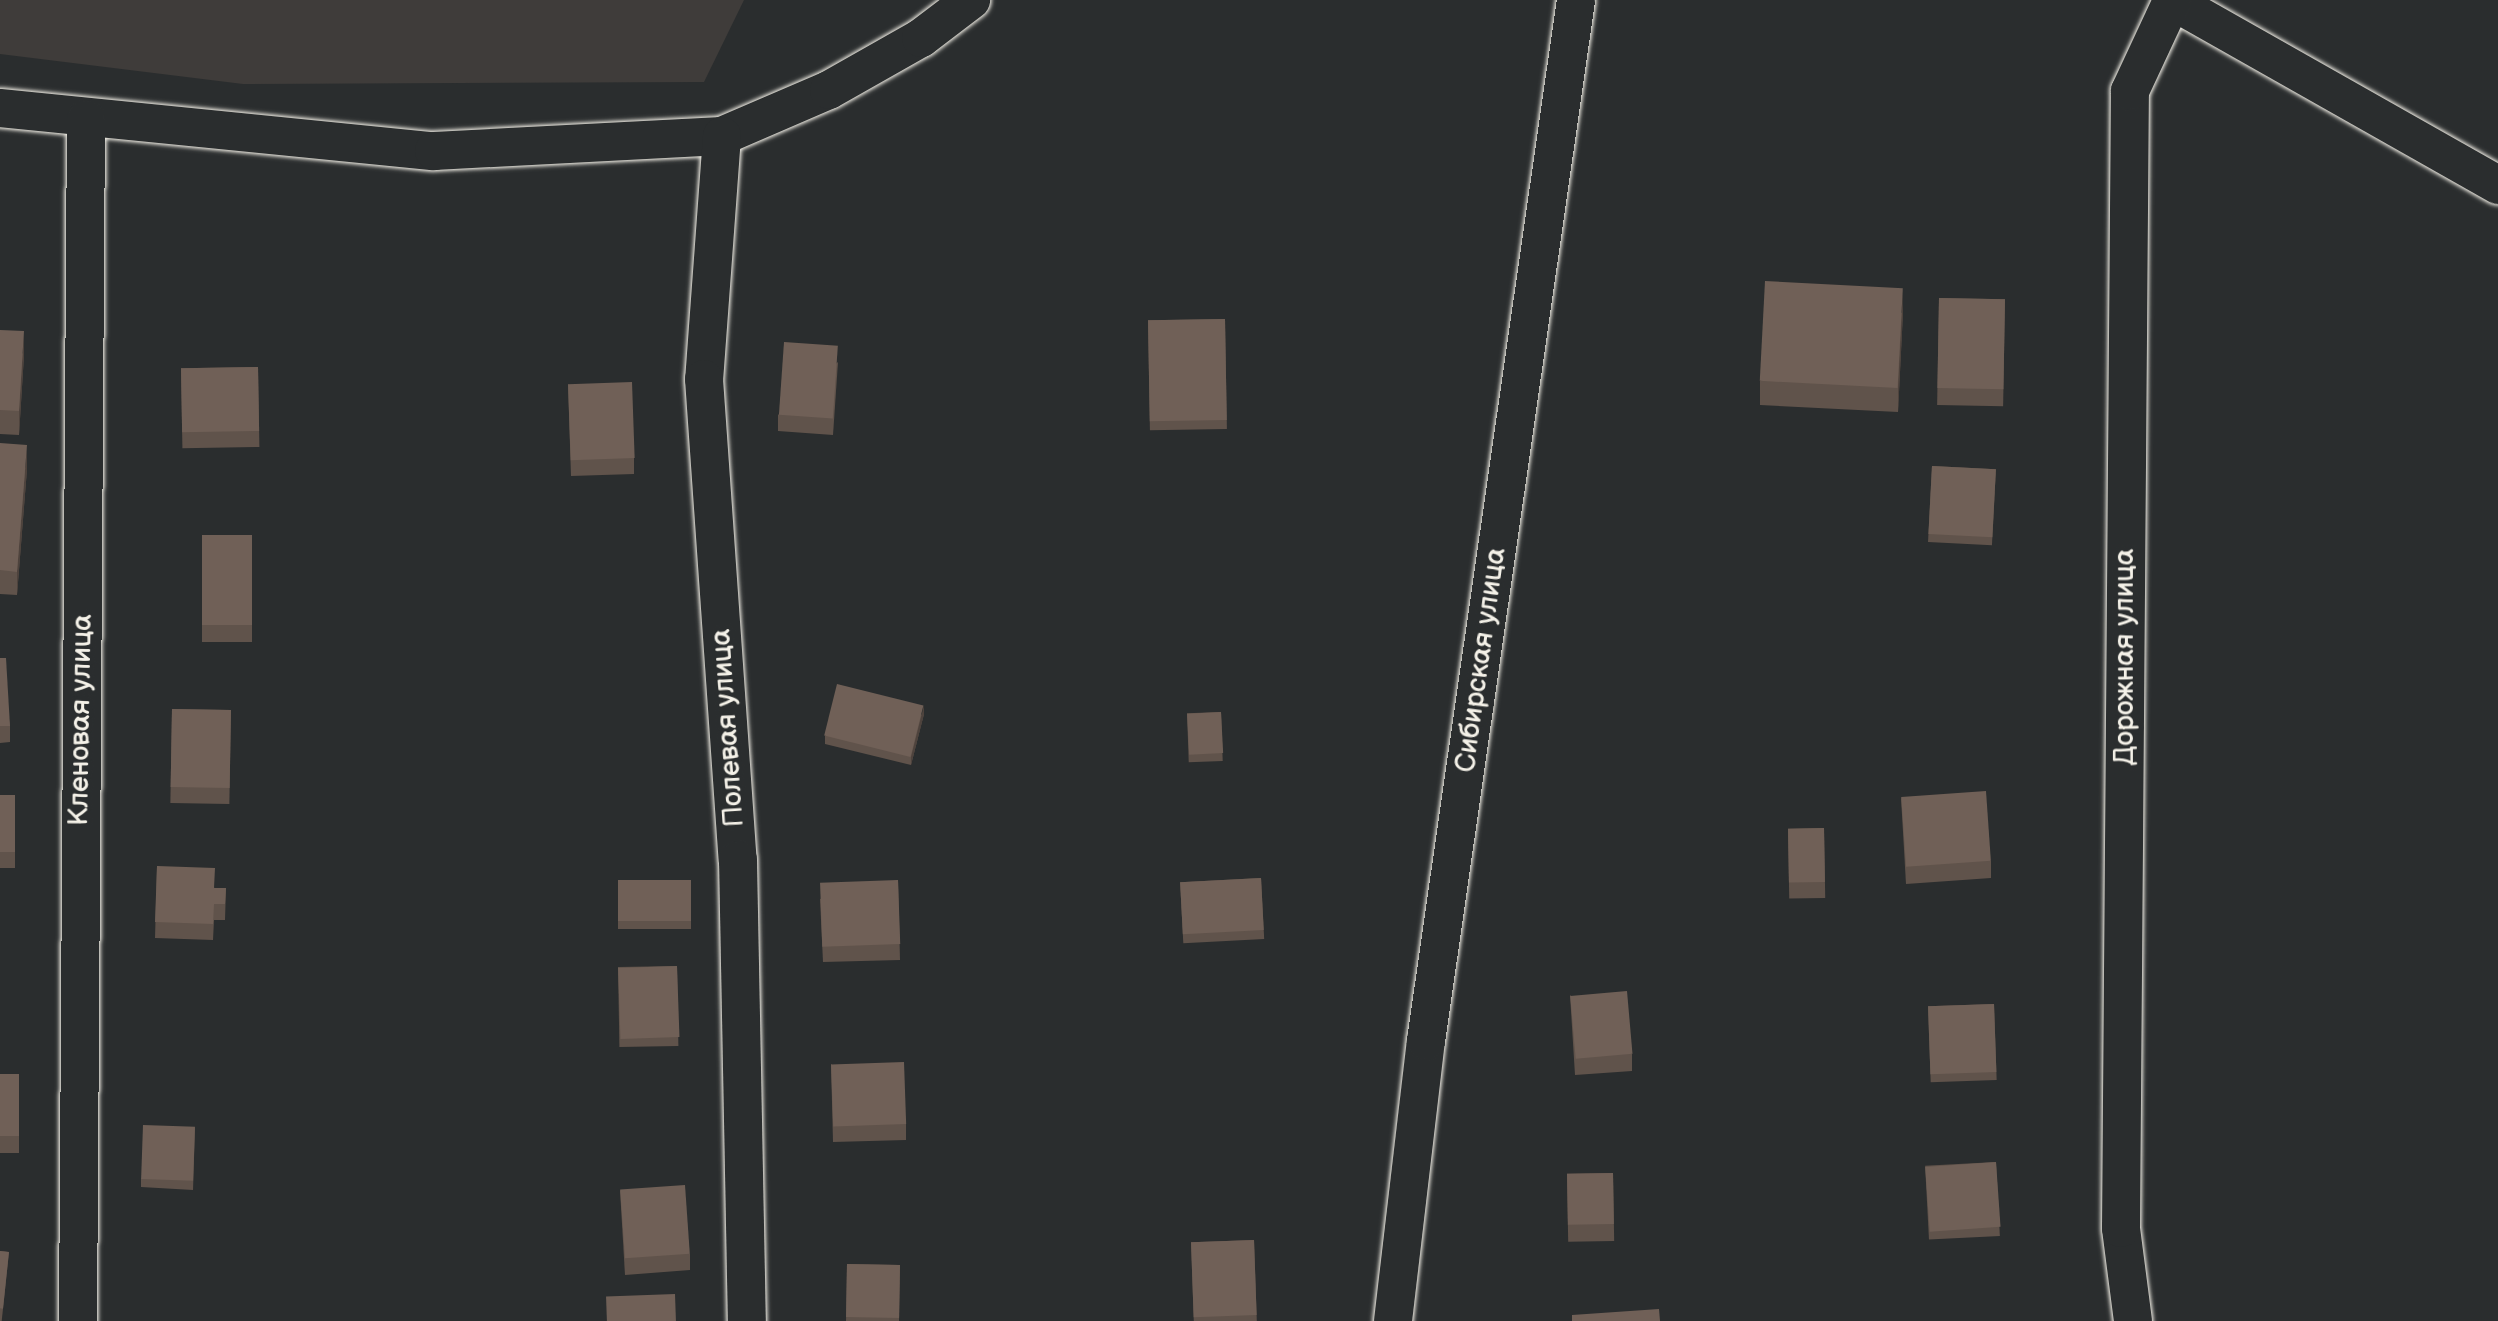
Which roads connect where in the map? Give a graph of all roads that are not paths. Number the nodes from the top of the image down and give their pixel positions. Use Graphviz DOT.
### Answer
graph roads {
  1 [pos="971,0"];
  2 [pos="1576,0"];
  3 [pos="2172,0"];
  4 [pos="0,108"];
  5 [pos="86,119"];
  6 [pos="722,136"];
  7 [pos="2498,185"];
  8 [pos="78,1321"];
  9 [pos="746,1321"];
  10 [pos="1393,1321"];
  11 [pos="2133,1321"];
  1 -- 6 [label="street"];
  2 -- 10 [label="street, Сибирская улица"];
  3 -- 7 [label="street"];
  3 -- 11 [label="street, Дорожная улица"];
  4 -- 5 [label="street"];
  5 -- 6 [label="street"];
  5 -- 8 [label="street, Кленовая улица"];
  6 -- 9 [label="street, Полевая улица"];
}
